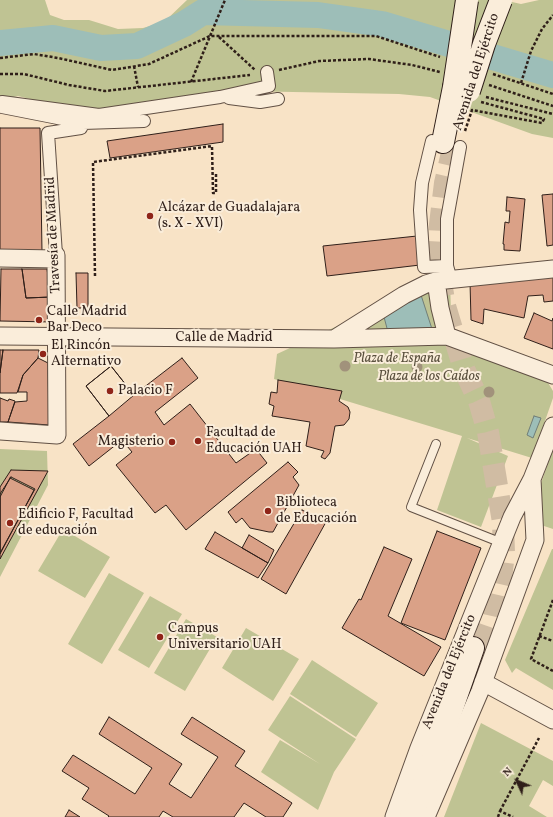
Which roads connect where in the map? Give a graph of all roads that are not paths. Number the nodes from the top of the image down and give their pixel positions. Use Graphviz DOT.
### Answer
graph roads {
  1 [pos="467,0"];
  2 [pos="501,0"];
  3 [pos="263,73"];
  4 [pos="470,94"];
  5 [pos="220,97"];
  6 [pos="278,99"];
  7 [pos="144,122"];
  8 [pos="83,124"];
  9 [pos="447,144"];
  10 [pos="56,257"];
  11 [pos="0,258"];
  12 [pos="553,269"];
  13 [pos="440,278"];
  14 [pos="443,335"];
  15 [pos="0,336"];
  16 [pos="57,336"];
  17 [pos="334,339"];
  18 [pos="553,375"];
  19 [pos="553,426"];
  20 [pos="0,432"];
  21 [pos="436,444"];
  22 [pos="532,479"];
  23 [pos="535,533"];
  24 [pos="505,536"];
  25 [pos="477,649"];
  26 [pos="483,682"];
  27 [pos="553,720"];
  28 [pos="394,817"];
  29 [pos="411,817"];
  30 [pos="426,817"];
  1 -- 4 [label="main road, Avenida del Ejército, bridge"];
  2 -- 4 [label="main road, Avenida del Ejército, bridge"];
  3 -- 5 [label="street"];
  4 -- 9 [label="main road, Avenida del Ejército"];
  5 -- 6 [label="street"];
  5 -- 8 [label="street"];
  7 -- 8 [label="street"];
  8 -- 10 [label="street, Travesía de Madrid"];
  9 -- 13 [label="street"];
  9 -- 13 [label="street"];
  10 -- 11 [label="street"];
  10 -- 16 [label="street, Travesía de Madrid"];
  12 -- 13 [label="street"];
  13 -- 14 [label="street"];
  13 -- 17 [label="street"];
  14 -- 17 [label="street, Calle de Madrid"];
  14 -- 18 [label="street"];
  15 -- 16 [label="street, Calle de Madrid"];
  16 -- 17 [label="street, Calle de Madrid"];
  16 -- 20 [label="street, Travesía de Madrid"];
  19 -- 22 [label="street, Avenida del Ejército"];
  21 -- 24 [label="lane"];
  22 -- 23 [label="street, Avenida del Ejército"];
  22 -- 24 [label="street, Avenida del Ejército"];
  23 -- 24 [label="street"];
  23 -- 26 [label="street, Avenida del Ejército"];
  24 -- 28 [label="street, Avenida del Ejército"];
  25 -- 29 [label="main road, Avenida del Ejército"];
  26 -- 27 [label="street"];
  26 -- 30 [label="street, Avenida del Ejército"];
}
